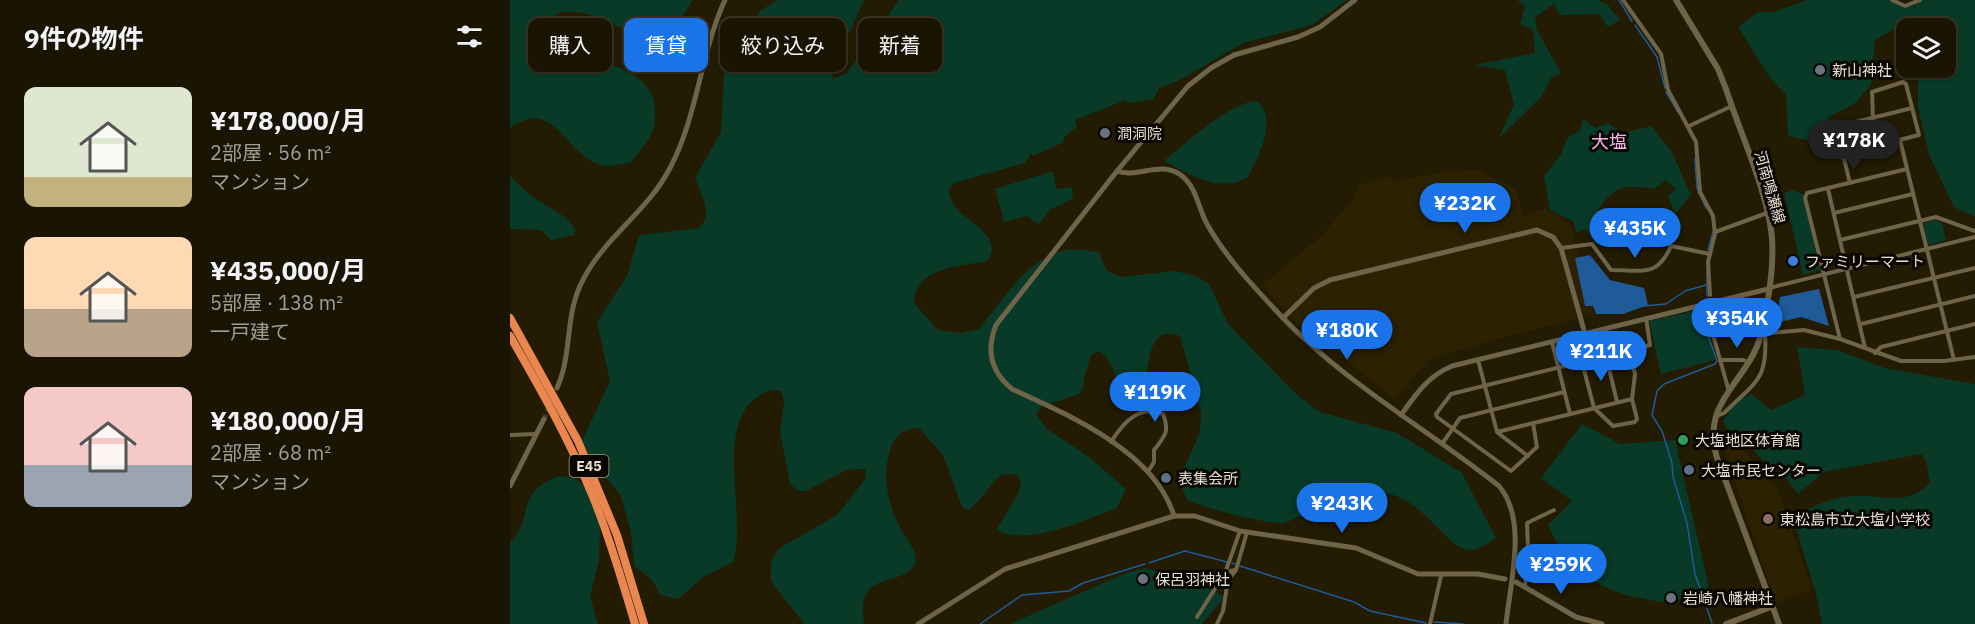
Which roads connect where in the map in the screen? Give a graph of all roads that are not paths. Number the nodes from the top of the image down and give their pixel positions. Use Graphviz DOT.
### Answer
graph roads {
  1 [pos="725,0"];
  2 [pos="1355,0"];
  3 [pos="1623,0"];
  4 [pos="1676,0"];
  5 [pos="1892,0"];
  6 [pos="1920,0"];
  7 [pos="1731,106"];
  8 [pos="1912,108"];
  9 [pos="1873,119"];
  10 [pos="1689,126"];
  11 [pos="1900,140"];
  12 [pos="1843,154"];
  13 [pos="1907,169"];
  14 [pos="1117,171"];
  15 [pos="1850,183"];
  16 [pos="1828,189"];
  17 [pos="1913,194"];
  18 [pos="1767,213"];
  19 [pos="1834,213"];
  20 [pos="1920,221"];
  21 [pos="1975,231"];
  22 [pos="1715,232"];
  23 [pos="1975,237"];
  24 [pos="1840,240"];
  25 [pos="1561,248"];
  26 [pos="1927,249"];
  27 [pos="1710,254"];
  28 [pos="1975,268"];
  29 [pos="1847,269"];
  30 [pos="1824,274"];
  31 [pos="1934,278"];
  32 [pos="1768,289"];
  33 [pos="1710,295"];
  34 [pos="1975,296"];
  35 [pos="1854,297"];
  36 [pos="1940,304"];
  37 [pos="1712,311"];
  38 [pos="510,318"];
  39 [pos="1283,318"];
  40 [pos="1646,318"];
  41 [pos="1861,324"];
  42 [pos="1975,324"];
  43 [pos="1946,331"];
  44 [pos="1585,334"];
  45 [pos="1763,334"];
  46 [pos="510,336"];
  47 [pos="1840,339"];
  48 [pos="1552,342"];
  49 [pos="1865,349"];
  50 [pos="1629,350"];
  51 [pos="1875,353"];
  52 [pos="1606,356"];
  53 [pos="1975,357"];
  54 [pos="1478,360"];
  55 [pos="1720,360"];
  56 [pos="1954,360"];
  57 [pos="1582,362"];
  58 [pos="1748,362"];
  59 [pos="1558,368"];
  60 [pos="1485,386"];
  61 [pos="557,388"];
  62 [pos="1728,388"];
  63 [pos="1564,392"];
  64 [pos="1632,399"];
  65 [pos="1617,402"];
  66 [pos="1594,408"];
  67 [pos="1490,411"];
  68 [pos="1570,414"];
  69 [pos="1401,415"];
  70 [pos="1714,416"];
  71 [pos="544,419"];
  72 [pos="1533,423"];
  73 [pos="1452,428"];
  74 [pos="1497,432"];
  75 [pos="510,435"];
  76 [pos="536,435"];
  77 [pos="1111,443"];
  78 [pos="1441,444"];
  79 [pos="1528,456"];
  80 [pos="1149,470"];
  81 [pos="510,486"];
  82 [pos="1554,510"];
  83 [pos="1174,516"];
  84 [pos="1240,531"];
  85 [pos="1247,532"];
  86 [pos="1226,570"];
  87 [pos="1236,570"];
  88 [pos="1211,575"];
  89 [pos="1441,576"];
  90 [pos="1505,579"];
  91 [pos="1516,582"];
  92 [pos="1525,586"];
  93 [pos="1772,607"];
  94 [pos="1197,617"];
  95 [pos="635,624"];
  96 [pos="644,624"];
  97 [pos="918,624"];
  98 [pos="1217,624"];
  99 [pos="1430,624"];
  100 [pos="1506,624"];
  101 [pos="1602,624"];
  102 [pos="1726,624"];
  103 [pos="1779,624"];
  1 -- 61 [label="street"];
  2 -- 14 [label="street"];
  3 -- 10 [label="street"];
  4 -- 7 [label="main road, 河南鳴瀬線"];
  5 -- 6 [label="street"];
  7 -- 10 [label="street"];
  7 -- 18 [label="main road, 河南鳴瀬線"];
  8 -- 9 [label="street"];
  8 -- 9 [label="street"];
  8 -- 11 [label="street"];
  9 -- 12 [label="street"];
  10 -- 22 [label="street"];
  11 -- 12 [label="street"];
  11 -- 13 [label="street"];
  12 -- 15 [label="street"];
  13 -- 15 [label="street"];
  13 -- 17 [label="street"];
  14 -- 39 [label="street"];
  14 -- 77 [label="street"];
  15 -- 16 [label="street"];
  16 -- 19 [label="street"];
  16 -- 30 [label="street"];
  17 -- 19 [label="street"];
  17 -- 20 [label="street"];
  18 -- 22 [label="street"];
  18 -- 32 [label="main road, 河南鳴瀬線"];
  19 -- 24 [label="street"];
  20 -- 21 [label="street"];
  20 -- 24 [label="street"];
  20 -- 26 [label="street"];
  22 -- 27 [label="street"];
  23 -- 26 [label="street"];
  24 -- 29 [label="street"];
  25 -- 27 [label="street"];
  25 -- 39 [label="street"];
  25 -- 44 [label="street"];
  26 -- 29 [label="street"];
  26 -- 31 [label="street"];
  27 -- 33 [label="street"];
  28 -- 31 [label="street"];
  29 -- 30 [label="street"];
  29 -- 35 [label="street"];
  30 -- 32 [label="street"];
  30 -- 47 [label="street"];
  31 -- 35 [label="street"];
  31 -- 36 [label="street"];
  32 -- 40 [label="street"];
  32 -- 45 [label="main road, 河南鳴瀬線"];
  34 -- 36 [label="street"];
  35 -- 41 [label="street"];
  36 -- 41 [label="street"];
  36 -- 43 [label="street"];
  37 -- 55 [label="street"];
  38 -- 96 [label="highway, E45"];
  39 -- 69 [label="street"];
  40 -- 44 [label="street"];
  40 -- 50 [label="street"];
  41 -- 49 [label="street"];
  42 -- 43 [label="street"];
  43 -- 51 [label="street"];
  43 -- 56 [label="street"];
  44 -- 48 [label="street"];
  45 -- 47 [label="street"];
  45 -- 58 [label="main road, 河南鳴瀬線"];
  45 -- 70 [label="street"];
  46 -- 95 [label="highway, E45"];
  47 -- 49 [label="street"];
  48 -- 54 [label="street"];
  48 -- 59 [label="street"];
  49 -- 51 [label="street"];
  50 -- 52 [label="street"];
  50 -- 64 [label="street"];
  51 -- 56 [label="street"];
  52 -- 57 [label="street"];
  52 -- 65 [label="street"];
  53 -- 56 [label="street"];
  54 -- 60 [label="street"];
  54 -- 69 [label="street"];
  55 -- 58 [label="street"];
  55 -- 62 [label="street"];
  57 -- 59 [label="street"];
  57 -- 66 [label="street"];
  58 -- 62 [label="main road, 河南鳴瀬線"];
  59 -- 60 [label="street"];
  59 -- 63 [label="street"];
  60 -- 67 [label="street"];
  60 -- 73 [label="street"];
  62 -- 70 [label="main road, 河南鳴瀬線"];
  63 -- 67 [label="street"];
  63 -- 68 [label="street"];
  64 -- 65 [label="street"];
  64 -- 66 [label="street"];
  65 -- 66 [label="street"];
  66 -- 68 [label="street"];
  67 -- 73 [label="street"];
  67 -- 74 [label="street"];
  68 -- 72 [label="street"];
  69 -- 78 [label="street"];
  70 -- 93 [label="main road, 河南鳴瀬線"];
  71 -- 76 [label="street"];
  72 -- 74 [label="street"];
  72 -- 79 [label="street"];
  73 -- 78 [label="street"];
  73 -- 79 [label="street"];
  74 -- 79 [label="street"];
  75 -- 76 [label="street"];
  76 -- 81 [label="street"];
  77 -- 80 [label="street"];
  77 -- 80 [label="street"];
  78 -- 100 [label="street"];
  80 -- 83 [label="street"];
  82 -- 92 [label="street"];
  83 -- 84 [label="street"];
  83 -- 97 [label="street"];
  84 -- 85 [label="street"];
  84 -- 86 [label="street"];
  85 -- 87 [label="street"];
  85 -- 89 [label="street"];
  86 -- 87 [label="street"];
  86 -- 88 [label="street"];
  86 -- 94 [label="street"];
  87 -- 98 [label="street"];
  89 -- 90 [label="street"];
  89 -- 99 [label="street"];
  91 -- 92 [label="street"];
  92 -- 101 [label="street"];
  93 -- 102 [label="main road"];
  93 -- 103 [label="main road, 河南鳴瀬線"];
}
